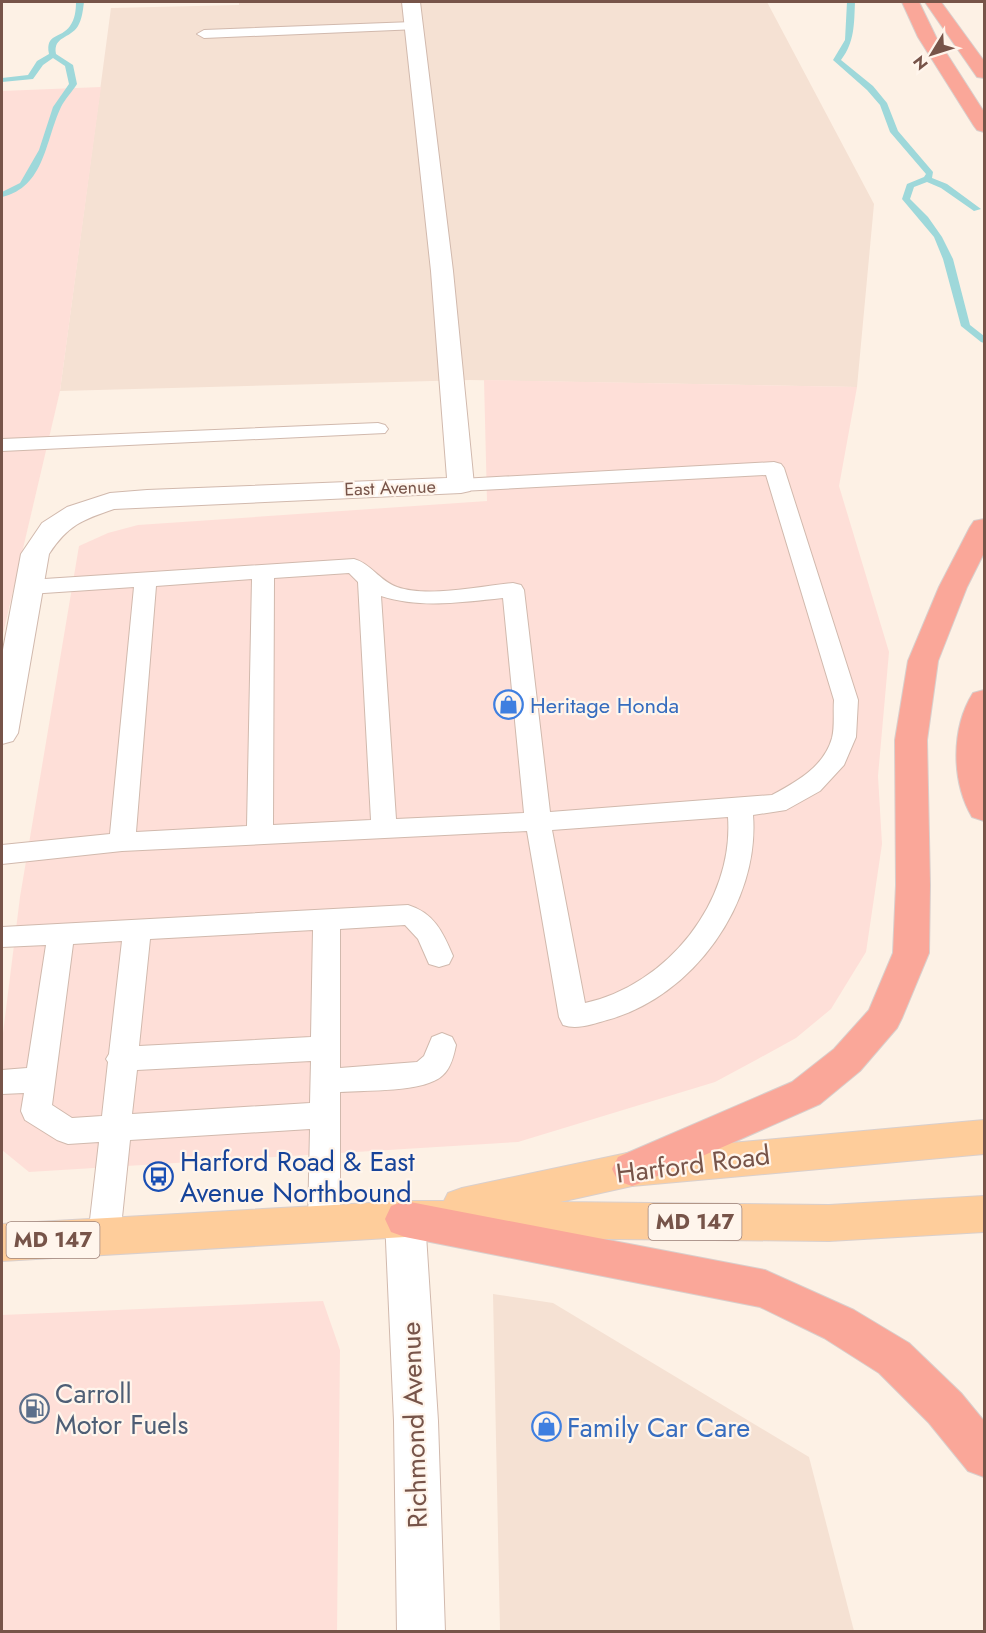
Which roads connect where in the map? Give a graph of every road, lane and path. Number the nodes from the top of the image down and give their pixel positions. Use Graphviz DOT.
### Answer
graph roads {
  1 [pos="910,2"];
  2 [pos="933,2"];
  3 [pos="412,14"];
  4 [pos="204,34"];
  5 [pos="984,73"];
  6 [pos="984,126"];
  7 [pos="378,429"];
  8 [pos="2,445"];
  9 [pos="461,485"];
  10 [pos="984,527"];
  11 [pos="263,572"];
  12 [pos="146,579"];
  13 [pos="369,580"];
  14 [pos="29,587"];
  15 [pos="984,700"];
  16 [pos="2,729"];
  17 [pos="740,807"];
  18 [pos="984,809"];
  19 [pos="538,821"];
  20 [pos="384,829"];
  21 [pos="260,835"];
  22 [pos="122,842"];
  23 [pos="2,855"];
  24 [pos="327,919"];
  25 [pos="137,929"];
  26 [pos="61,933"];
  27 [pos="2,937"];
  28 [pos="439,956"];
  29 [pos="442,1045"];
  30 [pos="327,1048"];
  31 [pos="121,1059"];
  32 [pos="40,1080"];
  33 [pos="326,1081"];
  34 [pos="2,1082"];
  35 [pos="326,1115"];
  36 [pos="114,1128"];
  37 [pos="984,1137"];
  38 [pos="632,1168"];
  39 [pos="984,1214"];
  40 [pos="405,1219"];
  41 [pos="324,1223"];
  42 [pos="104,1237"];
  43 [pos="2,1243"];
  44 [pos="984,1455"];
  45 [pos="420,1632"];
  1 -- 6 [label="highway"];
  2 -- 5 [label="highway"];
  3 -- 4 [label="lane"];
  3 -- 9 [label="street, East Avenue"];
  7 -- 8 [label="lane"];
  9 -- 14 [label="street, East Avenue"];
  9 -- 17 [label="lane"];
  10 -- 38 [label="highway"];
  11 -- 12 [label="lane"];
  11 -- 13 [label="lane"];
  11 -- 21 [label="lane"];
  12 -- 14 [label="lane"];
  12 -- 22 [label="lane"];
  13 -- 19 [label="lane"];
  13 -- 20 [label="lane"];
  14 -- 16 [label="street, East Avenue"];
  15 -- 18 [label="highway"];
  17 -- 19 [label="lane"];
  17 -- 19 [label="lane"];
  19 -- 20 [label="lane"];
  20 -- 21 [label="lane"];
  21 -- 22 [label="lane"];
  22 -- 23 [label="lane"];
  24 -- 25 [label="lane"];
  24 -- 28 [label="lane"];
  24 -- 30 [label="lane"];
  25 -- 26 [label="lane"];
  25 -- 31 [label="lane"];
  26 -- 27 [label="lane"];
  26 -- 32 [label="lane"];
  29 -- 33 [label="lane"];
  30 -- 31 [label="lane"];
  30 -- 33 [label="lane"];
  31 -- 36 [label="lane"];
  32 -- 34 [label="lane"];
  32 -- 36 [label="lane"];
  33 -- 35 [label="lane"];
  35 -- 36 [label="lane"];
  35 -- 41 [label="lane"];
  36 -- 42 [label="lane"];
  37 -- 38 [label="main road, Harford Road / MD 147"];
  38 -- 40 [label="main road, Harford Road / MD 147"];
  39 -- 40 [label="main road, Harford Road / MD 147"];
  40 -- 41 [label="main road, Harford Road / MD 147"];
  40 -- 44 [label="highway"];
  40 -- 45 [label="street, Richmond Avenue"];
  41 -- 42 [label="main road, Harford Road / MD 147"];
  42 -- 43 [label="main road, Harford Road / MD 147"];
}
